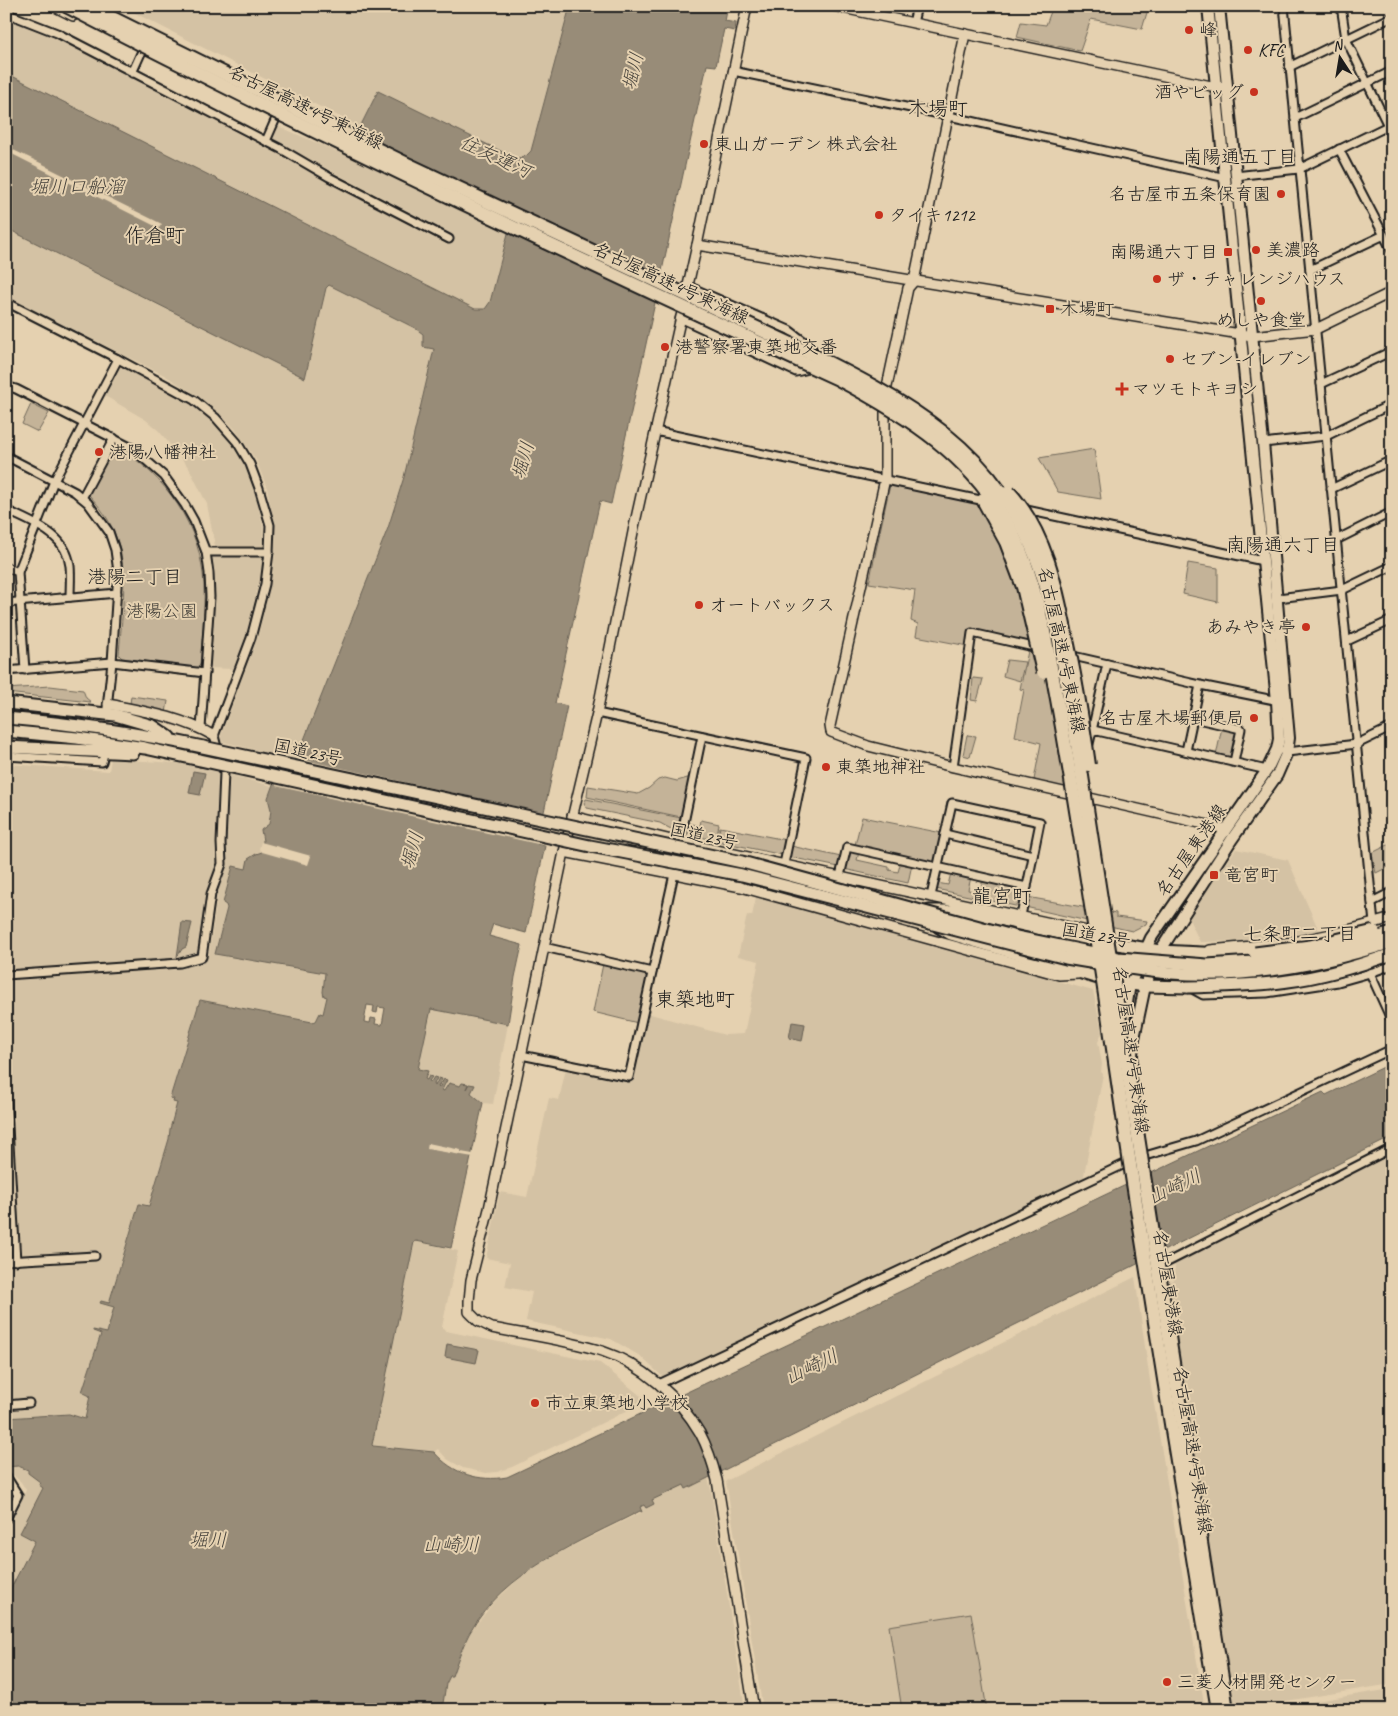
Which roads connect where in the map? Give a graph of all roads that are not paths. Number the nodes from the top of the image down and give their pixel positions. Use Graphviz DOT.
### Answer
graph roads {
  1 [pos="53,6"];
  2 [pos="66,6"];
  3 [pos="88,6"];
  4 [pos="747,6"];
  5 [pos="833,6"];
  6 [pos="917,6"];
  7 [pos="1208,6"];
  8 [pos="1219,6"];
  9 [pos="1284,6"];
  10 [pos="1341,6"];
  11 [pos="6,13"];
  12 [pos="1392,17"];
  13 [pos="913,23"];
  14 [pos="966,34"];
  15 [pos="1346,39"];
  16 [pos="142,52"];
  17 [pos="1289,66"];
  18 [pos="733,71"];
  19 [pos="1392,71"];
  20 [pos="132,73"];
  21 [pos="1367,83"];
  22 [pos="1221,87"];
  23 [pos="277,116"];
  24 [pos="949,116"];
  25 [pos="1295,118"];
  26 [pos="1390,125"];
  27 [pos="1392,134"];
  28 [pos="266,141"];
  29 [pos="1339,149"];
  30 [pos="1299,169"];
  31 [pos="1230,177"];
  32 [pos="424,180"];
  33 [pos="1384,236"];
  34 [pos="449,239"];
  35 [pos="697,245"];
  36 [pos="1392,251"];
  37 [pos="1310,270"];
  38 [pos="914,281"];
  39 [pos="688,286"];
  40 [pos="1392,292"];
  41 [pos="6,302"];
  42 [pos="680,318"];
  43 [pos="1316,329"];
  44 [pos="1241,334"];
  45 [pos="1252,336"];
  46 [pos="765,340"];
  47 [pos="1392,351"];
  48 [pos="118,359"];
  49 [pos="813,361"];
  50 [pos="1321,384"];
  51 [pos="6,386"];
  52 [pos="885,399"];
  53 [pos="1392,404"];
  54 [pos="84,424"];
  55 [pos="655,431"];
  56 [pos="1326,436"];
  57 [pos="114,438"];
  58 [pos="1263,443"];
  59 [pos="6,456"];
  60 [pos="1392,460"];
  61 [pos="885,480"];
  62 [pos="54,481"];
  63 [pos="1331,489"];
  64 [pos="82,498"];
  65 [pos="6,510"];
  66 [pos="1392,512"];
  67 [pos="36,525"];
  68 [pos="1336,540"];
  69 [pos="206,552"];
  70 [pos="269,552"];
  71 [pos="1263,561"];
  72 [pos="6,566"];
  73 [pos="1392,566"];
  74 [pos="18,572"];
  75 [pos="1342,590"];
  76 [pos="117,593"];
  77 [pos="70,597"];
  78 [pos="1278,598"];
  79 [pos="20,602"];
  80 [pos="6,603"];
  81 [pos="1392,620"];
  82 [pos="1347,641"];
  83 [pos="112,662"];
  84 [pos="1107,664"];
  85 [pos="25,670"];
  86 [pos="6,671"];
  87 [pos="205,673"];
  88 [pos="1200,685"];
  89 [pos="1282,701"];
  90 [pos="6,703"];
  91 [pos="108,706"];
  92 [pos="597,713"];
  93 [pos="6,718"];
  94 [pos="1193,718"];
  95 [pos="1392,727"];
  96 [pos="201,729"];
  97 [pos="1093,730"];
  98 [pos="6,731"];
  99 [pos="214,736"];
  100 [pos="702,736"];
  101 [pos="177,742"];
  102 [pos="1357,744"];
  103 [pos="6,747"];
  104 [pos="1282,751"];
  105 [pos="1186,752"];
  106 [pos="170,754"];
  107 [pos="6,756"];
  108 [pos="103,758"];
  109 [pos="1234,762"];
  110 [pos="1069,765"];
  111 [pos="953,767"];
  112 [pos="1267,770"];
  113 [pos="1077,794"];
  114 [pos="572,816"];
  115 [pos="1226,829"];
  116 [pos="945,834"];
  117 [pos="678,841"];
  118 [pos="564,852"];
  119 [pos="1033,855"];
  120 [pos="1095,856"];
  121 [pos="784,864"];
  122 [pos="937,867"];
  123 [pos="672,873"];
  124 [pos="840,876"];
  125 [pos="1027,887"];
  126 [pos="1392,892"];
  127 [pos="931,896"];
  128 [pos="1372,902"];
  129 [pos="924,911"];
  130 [pos="1021,916"];
  131 [pos="1392,918"];
  132 [pos="934,923"];
  133 [pos="1374,924"];
  134 [pos="1392,925"];
  135 [pos="1361,927"];
  136 [pos="1392,932"];
  137 [pos="1101,942"];
  138 [pos="1392,942"];
  139 [pos="544,947"];
  140 [pos="1146,949"];
  141 [pos="1160,951"];
  142 [pos="1200,952"];
  143 [pos="1392,954"];
  144 [pos="1392,965"];
  145 [pos="652,972"];
  146 [pos="1370,973"];
  147 [pos="1084,974"];
  148 [pos="6,975"];
  149 [pos="1130,984"];
  150 [pos="1145,986"];
  151 [pos="1188,987"];
  152 [pos="1392,1016"];
  153 [pos="1392,1049"];
  154 [pos="521,1055"];
  155 [pos="6,1094"];
  156 [pos="7,1121"];
  157 [pos="1392,1148"];
  158 [pos="1136,1162"];
  159 [pos="9,1190"];
  160 [pos="95,1256"];
  161 [pos="6,1261"];
  162 [pos="16,1261"];
  163 [pos="1153,1265"];
  164 [pos="659,1384"];
  165 [pos="29,1403"];
  166 [pos="6,1404"];
  167 [pos="6,1476"];
  168 [pos="6,1519"];
  169 [pos="754,1710"];
  170 [pos="1216,1710"];
  171 [pos="1223,1710"];
  172 [pos="1227,1710"];
  1 -- 16 [label="street"];
  2 -- 110 [label="highway, 名古屋高速4号東海線, bridge"];
  3 -- 120 [label="highway, 名古屋高速4号東海線, bridge"];
  4 -- 18 [label="street"];
  5 -- 13 [label="street"];
  6 -- 13 [label="street"];
  7 -- 22 [label="main road, 名古屋東港線"];
  8 -- 22 [label="main road, 名古屋東港線"];
  9 -- 17 [label="street"];
  10 -- 15 [label="street"];
  11 -- 20 [label="street"];
  12 -- 15 [label="street"];
  13 -- 14 [label="street"];
  14 -- 22 [label="street"];
  14 -- 24 [label="street"];
  15 -- 17 [label="street"];
  15 -- 21 [label="street"];
  16 -- 20 [label="street"];
  16 -- 23 [label="street"];
  17 -- 25 [label="street"];
  18 -- 24 [label="street"];
  18 -- 35 [label="street"];
  19 -- 21 [label="street"];
  20 -- 28 [label="street"];
  21 -- 25 [label="street"];
  21 -- 26 [label="street"];
  22 -- 31 [label="main road, 名古屋東港線"];
  23 -- 28 [label="street"];
  23 -- 32 [label="street"];
  24 -- 31 [label="street"];
  24 -- 38 [label="street"];
  25 -- 30 [label="street"];
  26 -- 27 [label="street"];
  26 -- 29 [label="street"];
  28 -- 34 [label="street"];
  29 -- 30 [label="street"];
  29 -- 33 [label="street"];
  30 -- 31 [label="street"];
  30 -- 37 [label="street"];
  31 -- 44 [label="main road, 名古屋東港線"];
  31 -- 45 [label="main road, 名古屋東港線"];
  33 -- 36 [label="street"];
  33 -- 37 [label="street"];
  35 -- 38 [label="street"];
  35 -- 39 [label="street"];
  37 -- 43 [label="street"];
  38 -- 44 [label="street"];
  38 -- 52 [label="street"];
  39 -- 42 [label="street"];
  39 -- 49 [label="street"];
  40 -- 43 [label="street"];
  41 -- 48 [label="street"];
  42 -- 49 [label="street"];
  42 -- 55 [label="street"];
  43 -- 45 [label="street"];
  43 -- 50 [label="street"];
  44 -- 45 [label="street"];
  44 -- 71 [label="main road, 名古屋東港線"];
  45 -- 58 [label="main road, 名古屋東港線"];
  46 -- 49 [label="street"];
  47 -- 50 [label="street"];
  48 -- 54 [label="street"];
  48 -- 70 [label="street"];
  49 -- 52 [label="street"];
  50 -- 56 [label="street"];
  51 -- 54 [label="street"];
  52 -- 61 [label="street"];
  53 -- 56 [label="street"];
  54 -- 57 [label="street"];
  54 -- 62 [label="street"];
  55 -- 61 [label="street"];
  55 -- 92 [label="street"];
  56 -- 58 [label="street"];
  56 -- 63 [label="street"];
  57 -- 64 [label="street"];
  57 -- 69 [label="street"];
  58 -- 78 [label="main road, 名古屋東港線"];
  59 -- 62 [label="street"];
  60 -- 63 [label="street"];
  61 -- 71 [label="street"];
  61 -- 111 [label="street"];
  62 -- 64 [label="street"];
  62 -- 67 [label="street"];
  63 -- 68 [label="street"];
  64 -- 76 [label="street"];
  65 -- 67 [label="street"];
  66 -- 68 [label="street"];
  67 -- 74 [label="street"];
  67 -- 77 [label="street"];
  68 -- 75 [label="street"];
  69 -- 70 [label="street"];
  69 -- 87 [label="street"];
  70 -- 99 [label="street"];
  71 -- 89 [label="main road, 名古屋東港線"];
  72 -- 74 [label="street"];
  73 -- 75 [label="street"];
  74 -- 79 [label="street"];
  75 -- 78 [label="street"];
  75 -- 82 [label="street"];
  76 -- 77 [label="street"];
  76 -- 83 [label="street"];
  77 -- 79 [label="street"];
  78 -- 89 [label="main road, 名古屋東港線"];
  79 -- 80 [label="street"];
  79 -- 85 [label="street"];
  81 -- 82 [label="street"];
  82 -- 102 [label="street"];
  83 -- 85 [label="street"];
  83 -- 87 [label="street"];
  83 -- 91 [label="street"];
  84 -- 88 [label="street"];
  84 -- 97 [label="street"];
  84 -- 111 [label="street"];
  85 -- 86 [label="street"];
  87 -- 96 [label="street"];
  88 -- 89 [label="street"];
  88 -- 94 [label="street"];
  89 -- 104 [label="main road, 名古屋東港線"];
  90 -- 101 [label="highway"];
  91 -- 96 [label="street"];
  92 -- 100 [label="street"];
  92 -- 114 [label="street"];
  93 -- 101 [label="highway, 国道23号"];
  94 -- 105 [label="street"];
  94 -- 109 [label="street"];
  95 -- 102 [label="street"];
  96 -- 99 [label="street"];
  97 -- 105 [label="street"];
  97 -- 113 [label="street"];
  98 -- 106 [label="highway, 国道23号"];
  99 -- 148 [label="street"];
  100 -- 117 [label="street"];
  100 -- 121 [label="street"];
  101 -- 129 [label="highway, 国道23号, bridge"];
  102 -- 104 [label="street"];
  102 -- 128 [label="street"];
  103 -- 106 [label="highway"];
  104 -- 112 [label="main road, 名古屋東港線"];
  104 -- 141 [label="main road, 名古屋東港線"];
  105 -- 109 [label="street"];
  106 -- 132 [label="highway, 国道23号, bridge"];
  107 -- 108 [label="street"];
  109 -- 112 [label="street"];
  110 -- 120 [label="highway, bridge"];
  110 -- 170 [label="highway, 名古屋高速4号東海線, bridge"];
  111 -- 113 [label="street"];
  112 -- 115 [label="main road, 名古屋東港線"];
  113 -- 115 [label="street"];
  114 -- 117 [label="street"];
  114 -- 118 [label="street"];
  115 -- 140 [label="main road, 名古屋東港線"];
  116 -- 119 [label="street"];
  116 -- 119 [label="street"];
  116 -- 122 [label="street"];
  117 -- 121 [label="street"];
  117 -- 123 [label="street"];
  118 -- 123 [label="street"];
  118 -- 139 [label="street"];
  119 -- 125 [label="street"];
  120 -- 172 [label="highway, 名古屋高速4号東海線, bridge"];
  121 -- 124 [label="street"];
  122 -- 124 [label="street"];
  122 -- 125 [label="street"];
  122 -- 127 [label="street"];
  123 -- 145 [label="street"];
  123 -- 147 [label="street"];
  124 -- 127 [label="street"];
  125 -- 130 [label="street"];
  126 -- 128 [label="street"];
  127 -- 130 [label="street"];
  128 -- 133 [label="street"];
  129 -- 136 [label="highway, 国道23号, bridge"];
  129 -- 137 [label="highway"];
  130 -- 137 [label="street"];
  131 -- 133 [label="street"];
  132 -- 138 [label="highway, 国道23号, bridge"];
  132 -- 147 [label="highway"];
  133 -- 135 [label="street"];
  134 -- 142 [label="highway, bridge"];
  135 -- 142 [label="street"];
  135 -- 146 [label="street"];
  137 -- 140 [label="highway"];
  139 -- 145 [label="street"];
  139 -- 154 [label="street"];
  140 -- 141 [label="highway"];
  140 -- 149 [label="main road, 名古屋東港線"];
  141 -- 142 [label="highway"];
  141 -- 150 [label="main road, 名古屋東港線"];
  143 -- 151 [label="highway, bridge"];
  144 -- 146 [label="street"];
  145 -- 154 [label="street"];
  146 -- 151 [label="street"];
  146 -- 152 [label="street"];
  147 -- 149 [label="highway"];
  149 -- 150 [label="highway"];
  149 -- 158 [label="main road, 名古屋東港線"];
  150 -- 151 [label="highway"];
  150 -- 158 [label="main road, 名古屋東港線"];
  153 -- 158 [label="street"];
  154 -- 164 [label="street"];
  155 -- 156 [label="street"];
  156 -- 159 [label="street"];
  157 -- 163 [label="street"];
  158 -- 163 [label="main road, 名古屋東港線, bridge"];
  158 -- 164 [label="street"];
  159 -- 162 [label="street"];
  160 -- 162 [label="street"];
  161 -- 162 [label="street"];
  163 -- 170 [label="main road, 名古屋東港線"];
  163 -- 171 [label="main road, 名古屋東港線"];
  164 -- 169 [label="street"];
  165 -- 166 [label="street"];
  167 -- 168 [label="street"];
}
